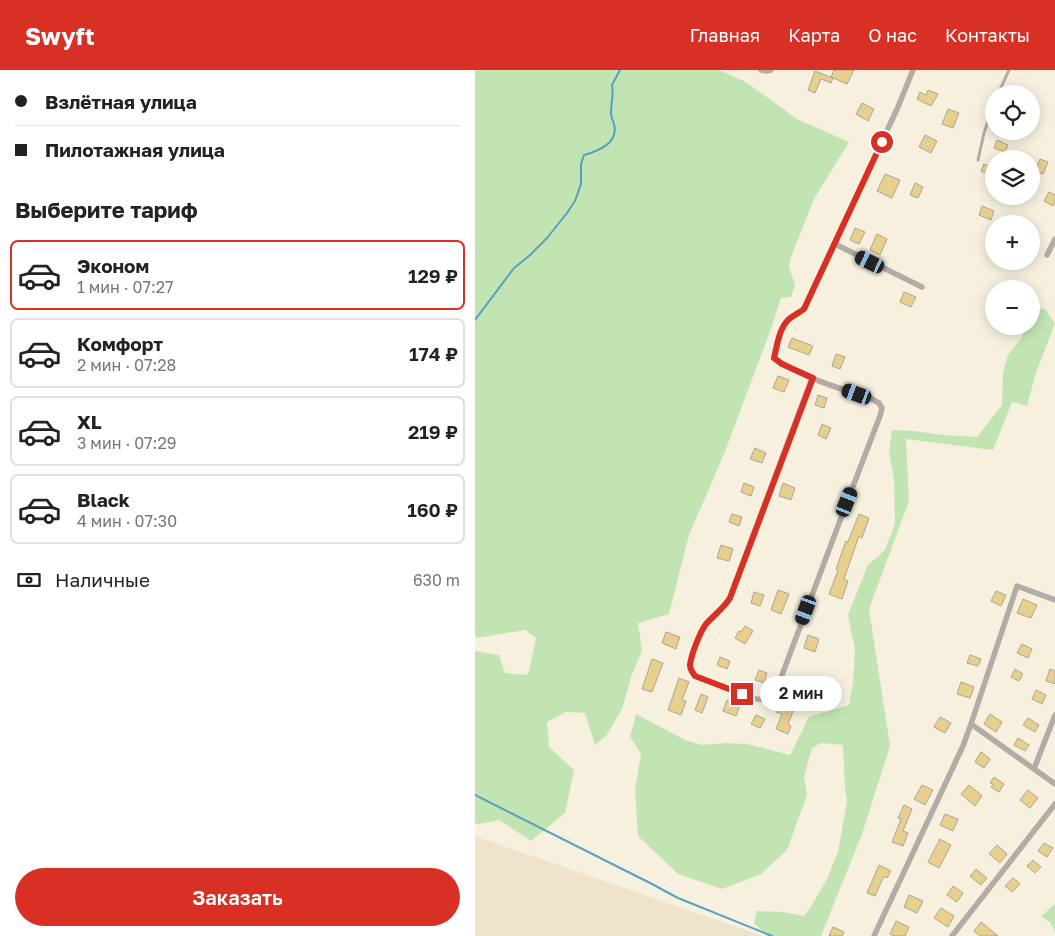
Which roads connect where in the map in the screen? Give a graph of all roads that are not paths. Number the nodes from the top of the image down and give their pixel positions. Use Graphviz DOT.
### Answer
graph roads {
  1 [pos="761,70"];
  2 [pos="771,70"];
  3 [pos="913,70"];
  4 [pos="1009,70"];
  5 [pos="1002,85"];
  6 [pos="985,130"];
  7 [pos="978,160"];
  8 [pos="1055,239"];
  9 [pos="835,244"];
  10 [pos="1047,255"];
  11 [pos="923,287"];
  12 [pos="813,378"];
  13 [pos="1055,600"];
  14 [pos="1055,715"];
  15 [pos="971,724"];
  16 [pos="1034,768"];
  17 [pos="1055,784"];
  18 [pos="1055,804"];
  19 [pos="874,936"];
  20 [pos="952,936"];
  1 -- 2 [label="street"];
  3 -- 9 [label="street"];
  4 -- 5 [label="lane"];
  6 -- 7 [label="lane"];
  8 -- 10 [label="street"];
  9 -- 11 [label="street"];
  9 -- 12 [label="street"];
  12 -- 12 [label="street"];
  13 -- 15 [label="street"];
  14 -- 16 [label="street"];
  15 -- 16 [label="street"];
  15 -- 19 [label="street"];
  16 -- 17 [label="street"];
  18 -- 20 [label="street"];
}
